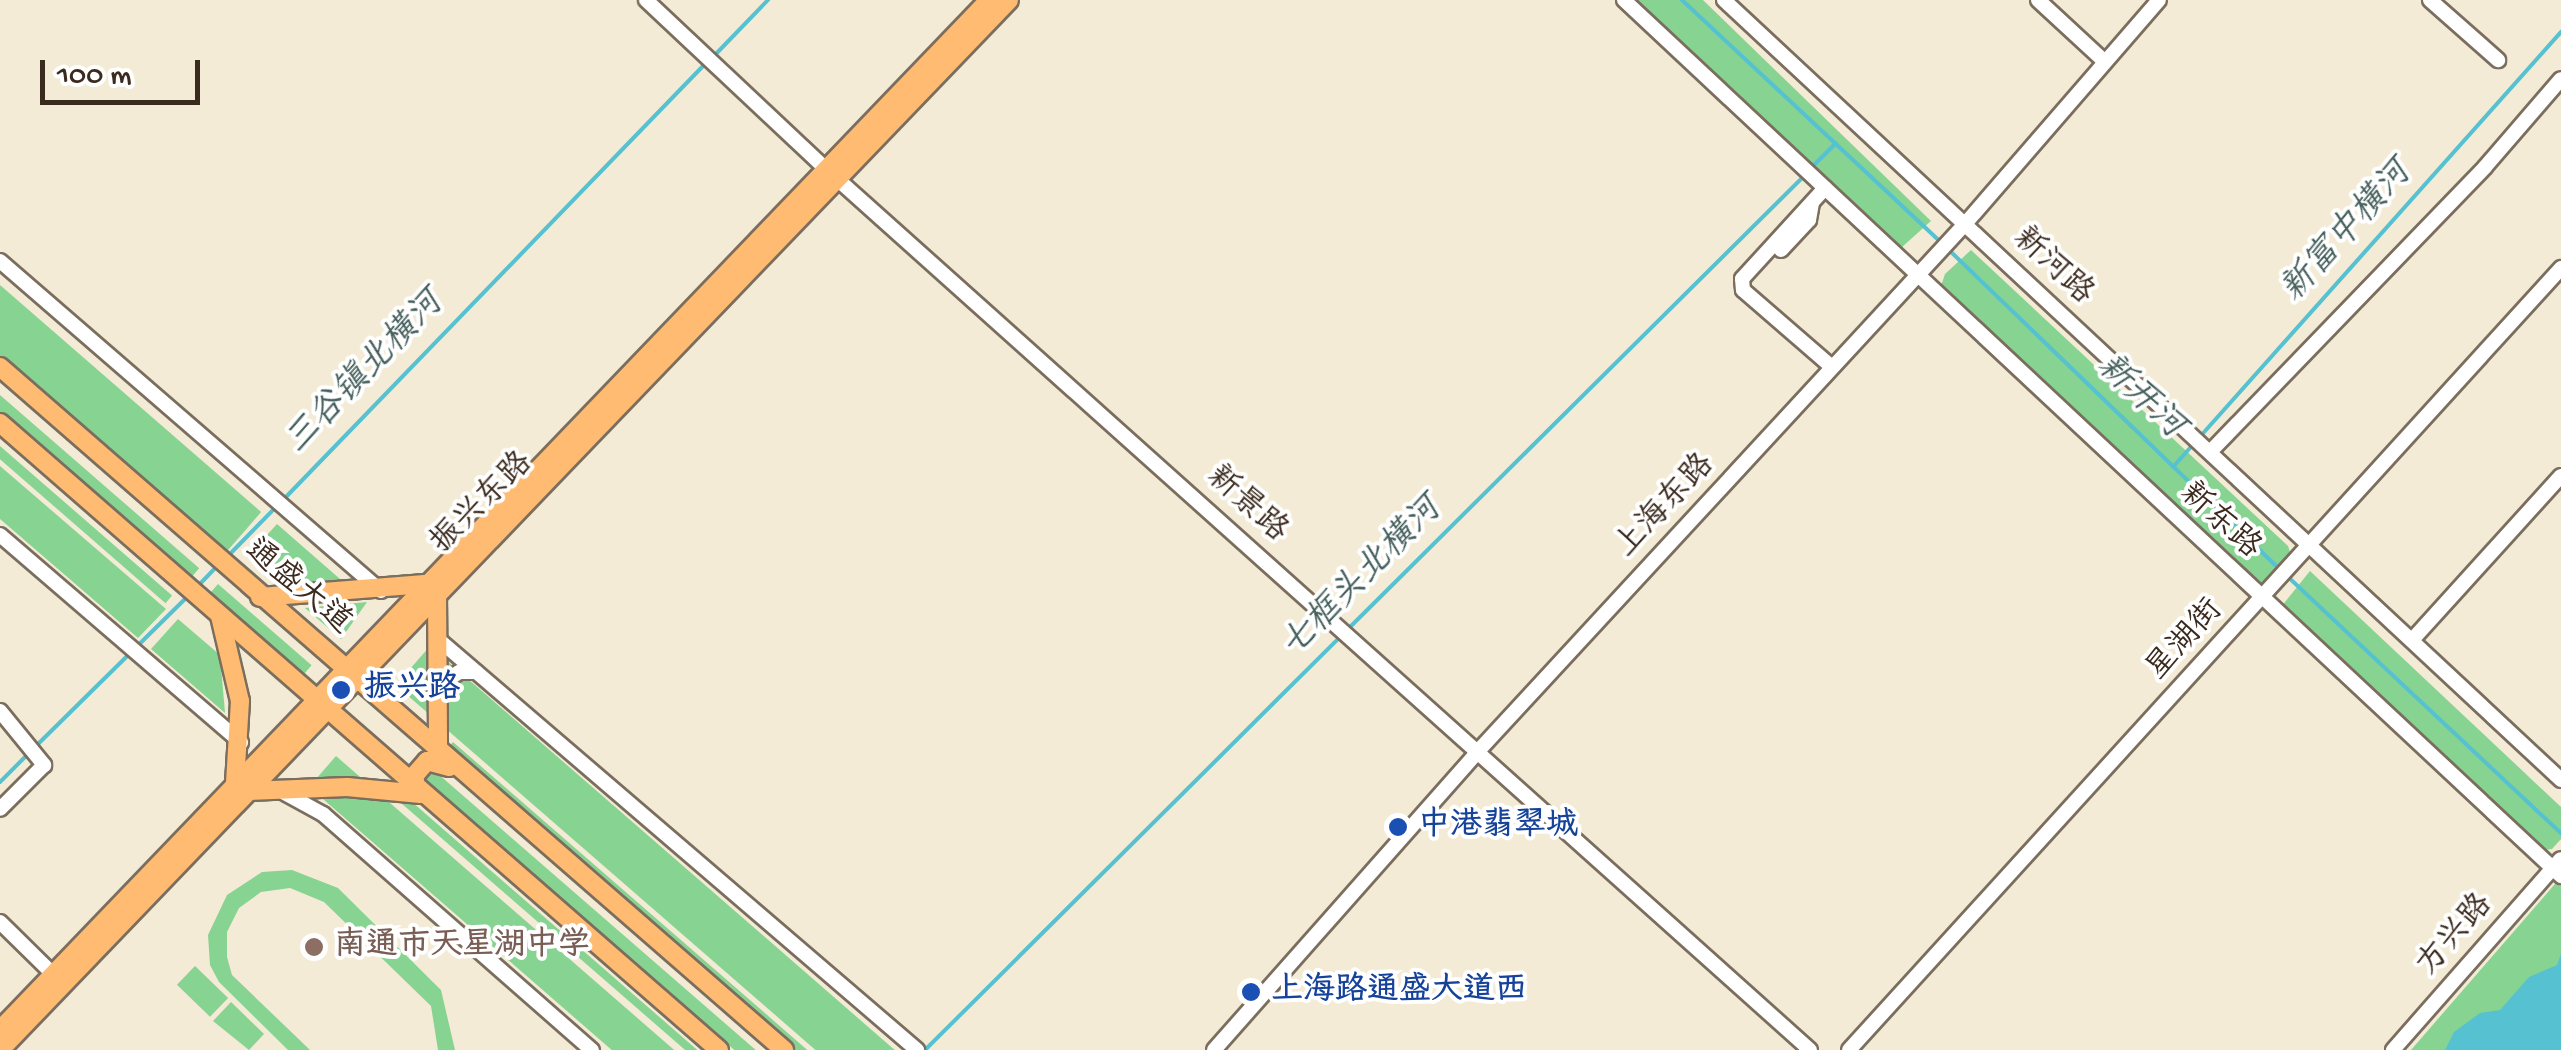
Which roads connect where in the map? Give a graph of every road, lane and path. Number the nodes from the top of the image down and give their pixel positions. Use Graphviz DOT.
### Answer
graph roads {
  1 [pos="646,0"];
  2 [pos="989,0"];
  3 [pos="1010,0"];
  4 [pos="1624,0"];
  5 [pos="1724,0"];
  6 [pos="2038,0"];
  7 [pos="2158,0"];
  8 [pos="2430,0"];
  9 [pos="2498,60"];
  10 [pos="2104,61"];
  11 [pos="2561,78"];
  12 [pos="832,174"];
  13 [pos="1822,185"];
  14 [pos="1812,202"];
  15 [pos="1965,224"];
  16 [pos="1781,250"];
  17 [pos="0,261"];
  18 [pos="2561,268"];
  19 [pos="1918,274"];
  20 [pos="0,367"];
  21 [pos="1832,368"];
  22 [pos="0,422"];
  23 [pos="2201,443"];
  24 [pos="2561,476"];
  25 [pos="0,535"];
  26 [pos="2312,546"];
  27 [pos="431,588"];
  28 [pos="381,591"];
  29 [pos="260,598"];
  30 [pos="2262,598"];
  31 [pos="219,614"];
  32 [pos="2413,639"];
  33 [pos="439,640"];
  34 [pos="350,672"];
  35 [pos="476,672"];
  36 [pos="440,685"];
  37 [pos="321,702"];
  38 [pos="0,711"];
  39 [pos="240,742"];
  40 [pos="1480,749"];
  41 [pos="438,755"];
  42 [pos="454,769"];
  43 [pos="2561,780"];
  44 [pos="346,787"];
  45 [pos="274,788"];
  46 [pos="240,789"];
  47 [pos="420,791"];
  48 [pos="0,809"];
  49 [pos="324,814"];
  50 [pos="2558,868"];
  51 [pos="0,922"];
  52 [pos="59,980"];
  53 [pos="0,1030"];
  54 [pos="0,1050"];
  55 [pos="592,1050"];
  56 [pos="719,1050"];
  57 [pos="784,1050"];
  58 [pos="916,1050"];
  59 [pos="1214,1050"];
  60 [pos="1810,1050"];
  61 [pos="1850,1050"];
  62 [pos="2393,1050"];
  1 -- 12 [label="street, 新景路"];
  2 -- 12 [label="main road, 振兴东路"];
  3 -- 12 [label="main road, 振兴东路"];
  4 -- 13 [label="street, 新东路"];
  5 -- 15 [label="street, 新河路"];
  6 -- 10 [label="street"];
  7 -- 10 [label="street, 上海东路"];
  8 -- 9 [label="street"];
  10 -- 15 [label="street, 上海东路"];
  11 -- 23 [label="street"];
  12 -- 27 [label="main road, 振兴东路"];
  12 -- 40 [label="street, 新景路"];
  13 -- 14 [label="street"];
  13 -- 19 [label="street, 新东路"];
  14 -- 16 [label="street"];
  14 -- 21 [label="street"];
  15 -- 19 [label="street, 上海东路"];
  15 -- 23 [label="street, 新河路"];
  17 -- 28 [label="street"];
  18 -- 26 [label="street, 星湖街"];
  19 -- 21 [label="street, 上海东路"];
  19 -- 30 [label="street, 新东路"];
  20 -- 29 [label="main road, 通盛大道"];
  21 -- 40 [label="street, 上海东路"];
  22 -- 31 [label="main road"];
  23 -- 26 [label="street, 新河路"];
  24 -- 32 [label="street"];
  25 -- 39 [label="street"];
  26 -- 30 [label="street, 星湖街"];
  26 -- 32 [label="street, 新河路"];
  27 -- 28 [label="main road"];
  27 -- 33 [label="main road"];
  27 -- 34 [label="main road, 振兴东路"];
  28 -- 29 [label="main road"];
  29 -- 34 [label="main road, 通盛大道"];
  30 -- 50 [label="street, 新东路"];
  30 -- 61 [label="street, 星湖街"];
  31 -- 37 [label="main road"];
  31 -- 39 [label="main road"];
  32 -- 43 [label="street, 新河路"];
  33 -- 35 [label="street"];
  33 -- 36 [label="main road"];
  34 -- 37 [label="main road, 振兴东路"];
  34 -- 41 [label="main road, 通盛大道"];
  35 -- 36 [label="street"];
  35 -- 58 [label="street"];
  36 -- 41 [label="main road"];
  37 -- 46 [label="main road, 振兴东路"];
  37 -- 47 [label="main road"];
  38 -- 48 [label="street"];
  39 -- 46 [label="main road"];
  40 -- 59 [label="street, 上海东路"];
  40 -- 60 [label="street, 新景路"];
  41 -- 42 [label="main road, 通盛大道"];
  42 -- 47 [label="main road"];
  42 -- 57 [label="main road, 通盛大道"];
  44 -- 45 [label="main road"];
  44 -- 47 [label="main road"];
  44 -- 49 [label="street"];
  45 -- 46 [label="main road"];
  45 -- 49 [label="street"];
  46 -- 52 [label="main road, 振兴东路"];
  47 -- 56 [label="main road"];
  49 -- 55 [label="street"];
  50 -- 62 [label="street, 方兴路"];
  51 -- 52 [label="street"];
  52 -- 53 [label="main road, 振兴东路"];
  52 -- 54 [label="main road, 振兴东路"];
}
